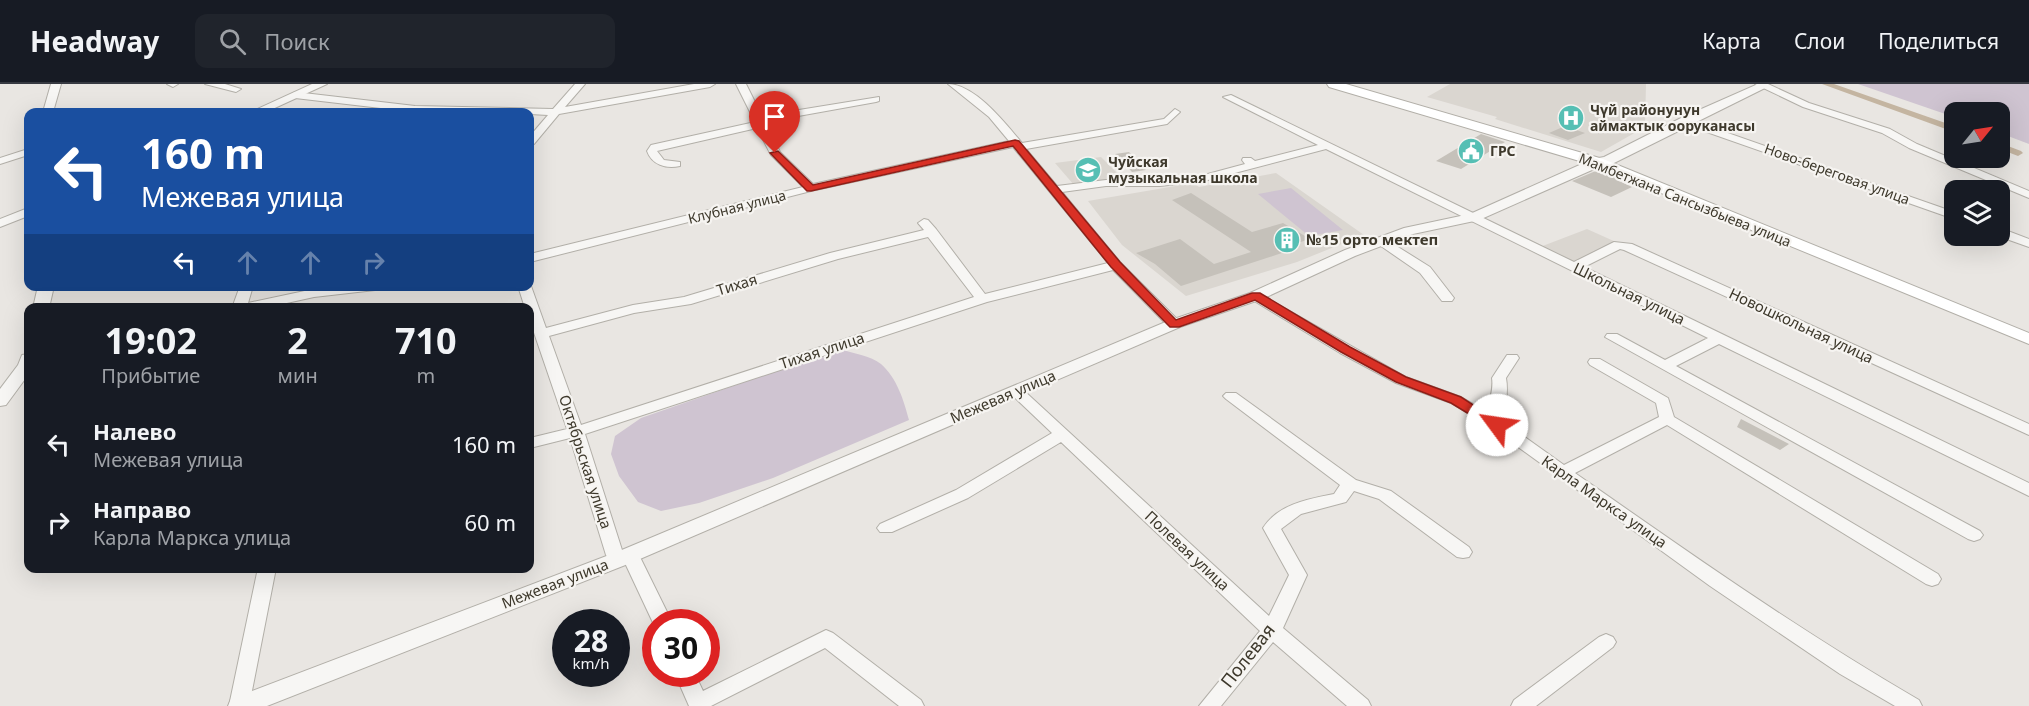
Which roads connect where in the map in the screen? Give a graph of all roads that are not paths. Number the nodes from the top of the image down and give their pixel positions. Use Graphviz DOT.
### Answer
graph roads {
  1 [pos="56,84"];
  2 [pos="210,84"];
  3 [pos="321,84"];
  4 [pos="580,84"];
  5 [pos="710,84"];
  6 [pos="741,84"];
  7 [pos="952,84"];
  8 [pos="1333,84"];
  9 [pos="1761,85"];
  10 [pos="236,89"];
  11 [pos="295,95"];
  12 [pos="1228,97"];
  13 [pos="876,99"];
  14 [pos="352,104"];
  15 [pos="49,108"];
  16 [pos="266,108"];
  17 [pos="342,108"];
  18 [pos="402,108"];
  19 [pos="534,112"];
  20 [pos="555,112"];
  21 [pos="1175,112"];
  22 [pos="1685,121"];
  23 [pos="759,122"];
  24 [pos="534,137"];
  25 [pos="1017,145"];
  26 [pos="1327,146"];
  27 [pos="24,153"];
  28 [pos="1944,156"];
  29 [pos="1939,157"];
  30 [pos="0,161"];
  31 [pos="1598,162"];
  32 [pos="676,164"];
  33 [pos="811,188"];
  34 [pos="1054,190"];
  35 [pos="2029,195"];
  36 [pos="1944,212"];
  37 [pos="24,214"];
  38 [pos="1474,218"];
  39 [pos="0,223"];
  40 [pos="2010,236"];
  41 [pos="1382,241"];
  42 [pos="2029,243"];
  43 [pos="534,257"];
  44 [pos="1116,265"];
  45 [pos="1574,267"];
  46 [pos="331,291"];
  47 [pos="1256,296"];
  48 [pos="1447,298"];
  49 [pos="982,299"];
  50 [pos="265,303"];
  51 [pos="534,314"];
  52 [pos="1174,324"];
  53 [pos="541,334"];
  54 [pos="1612,337"];
  55 [pos="1719,338"];
  56 [pos="2029,339"];
  57 [pos="1512,358"];
  58 [pos="1595,362"];
  59 [pos="1665,366"];
  60 [pos="24,369"];
  61 [pos="1016,391"];
  62 [pos="1231,396"];
  63 [pos="0,402"];
  64 [pos="1667,418"];
  65 [pos="1497,425"];
  66 [pos="2029,430"];
  67 [pos="576,432"];
  68 [pos="1062,434"];
  69 [pos="534,442"];
  70 [pos="1563,472"];
  71 [pos="1350,484"];
  72 [pos="2029,490"];
  73 [pos="886,528"];
  74 [pos="1974,535"];
  75 [pos="1463,552"];
  76 [pos="625,557"];
  77 [pos="266,573"];
  78 [pos="1932,579"];
  79 [pos="656,609"];
  80 [pos="1272,630"];
  81 [pos="1606,642"];
  82 [pos="691,687"];
  83 [pos="699,705"];
  84 [pos="239,706"];
  85 [pos="914,706"];
  86 [pos="1209,706"];
  87 [pos="1361,706"];
  88 [pos="1521,706"];
  89 [pos="1912,706"];
  1 -- 15 [label="street"];
  2 -- 10 [label="street"];
  3 -- 11 [label="street"];
  4 -- 20 [label="street"];
  5 -- 20 [label="street"];
  6 -- 23 [label="street"];
  7 -- 25 [label="street"];
  8 -- 31 [label="main road, Мамбетжана Сансызбыева улица"];
  9 -- 22 [label="street, Межевая улица"];
  9 -- 29 [label="street"];
  11 -- 14 [label="street"];
  11 -- 16 [label="street"];
  12 -- 26 [label="street, Школьная улица"];
  13 -- 23 [label="street"];
  14 -- 17 [label="street"];
  14 -- 18 [label="street"];
  19 -- 20 [label="street"];
  20 -- 24 [label="street"];
  21 -- 25 [label="street, Клубная улица"];
  22 -- 31 [label="street, Межевая улица"];
  22 -- 36 [label="street, Ново-береговая улица"];
  23 -- 32 [label="street"];
  23 -- 33 [label="street"];
  25 -- 33 [label="street, Клубная улица"];
  25 -- 34 [label="street"];
  26 -- 34 [label="street"];
  26 -- 38 [label="street, Школьная улица"];
  27 -- 30 [label="street"];
  28 -- 29 [label="street"];
  29 -- 35 [label="street"];
  31 -- 38 [label="street, Межевая улица"];
  31 -- 56 [label="main road, Мамбетжана Сансызбыева улица"];
  33 -- 43 [label="street, Клубная улица"];
  34 -- 44 [label="street"];
  37 -- 39 [label="street"];
  38 -- 41 [label="street, Межевая улица"];
  38 -- 45 [label="street, Школьная улица"];
  40 -- 42 [label="street"];
  41 -- 47 [label="street, Межевая улица"];
  41 -- 48 [label="street"];
  44 -- 49 [label="street, Тихая улица"];
  44 -- 52 [label="street"];
  45 -- 55 [label="street, Школьная улица"];
  45 -- 66 [label="street, Новошкольная улица"];
  46 -- 50 [label="street"];
  47 -- 52 [label="street, Межевая улица"];
  47 -- 65 [label="street, Карла Маркса улица"];
  49 -- 53 [label="street, Тихая"];
  49 -- 67 [label="street, Тихая улица"];
  51 -- 53 [label="street, Октябрьская улица"];
  52 -- 61 [label="street, Межевая улица"];
  53 -- 67 [label="street, Октябрьская улица"];
  54 -- 59 [label="street"];
  55 -- 59 [label="street"];
  55 -- 72 [label="street, Школьная улица"];
  57 -- 65 [label="street"];
  58 -- 64 [label="street"];
  59 -- 74 [label="street"];
  60 -- 63 [label="street"];
  61 -- 68 [label="street, Полевая улица"];
  61 -- 76 [label="street, Межевая улица"];
  62 -- 71 [label="street"];
  64 -- 70 [label="street"];
  64 -- 78 [label="street"];
  65 -- 70 [label="street, Карла Маркса улица"];
  67 -- 69 [label="street, Тихая улица"];
  67 -- 76 [label="street, Октябрьская улица"];
  68 -- 73 [label="street"];
  68 -- 80 [label="street, Полевая улица"];
  70 -- 89 [label="street, Карла Маркса улица"];
  71 -- 75 [label="street"];
  71 -- 80 [label="street, Полевая"];
  76 -- 79 [label="street, Октябрьская улица"];
  76 -- 84 [label="street, Межевая улица"];
  77 -- 84 [label="street"];
  80 -- 86 [label="street, Полевая"];
  80 -- 87 [label="street, Полевая улица"];
  81 -- 88 [label="street"];
  82 -- 83 [label="street"];
  83 -- 85 [label="street"];
}
